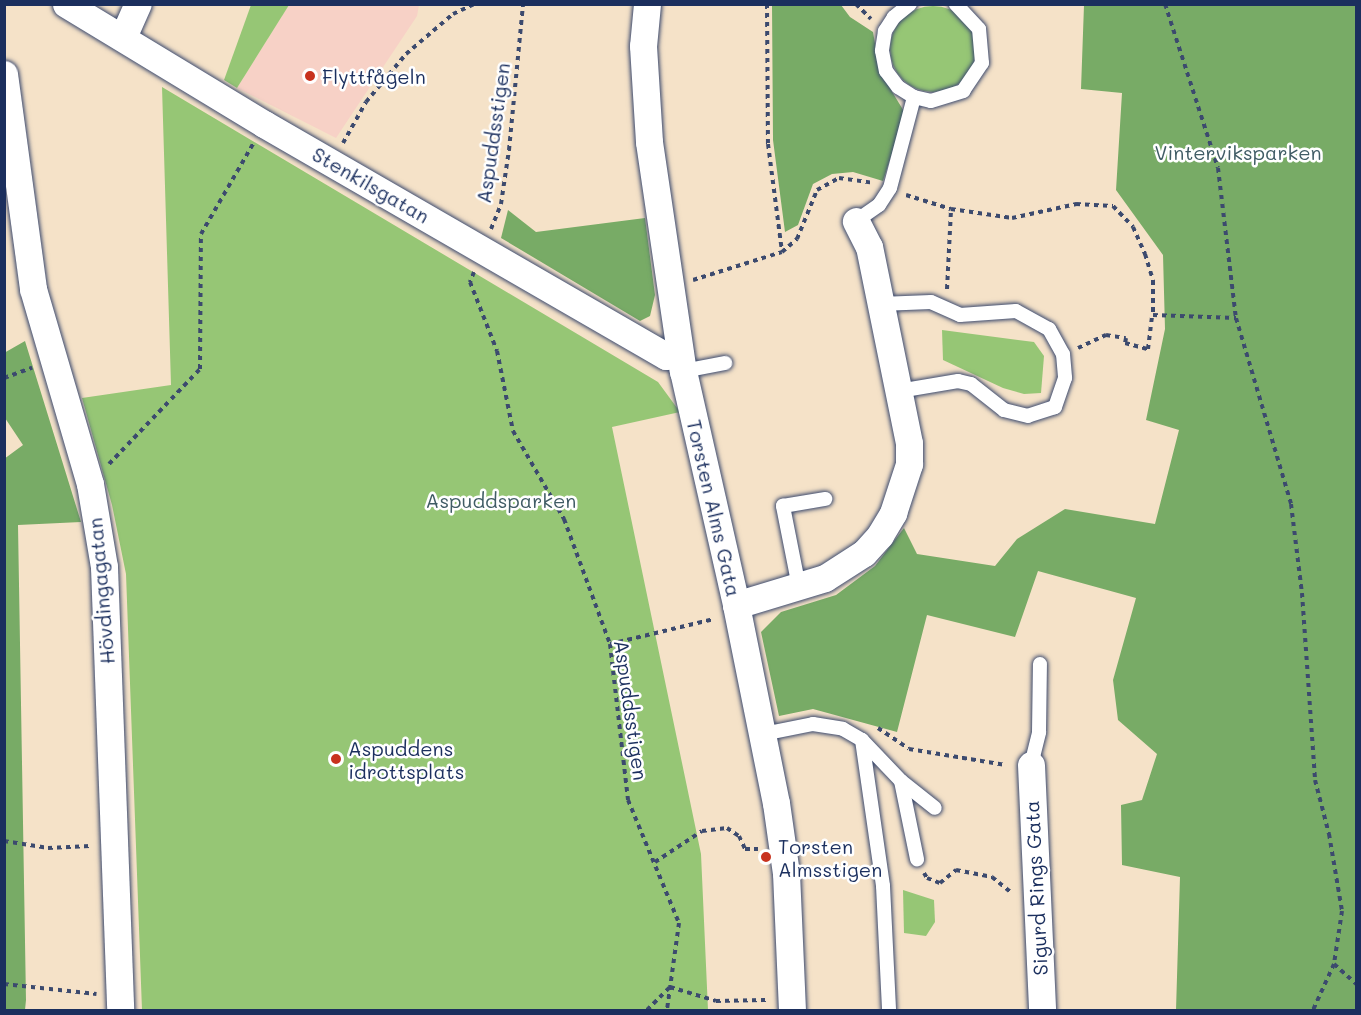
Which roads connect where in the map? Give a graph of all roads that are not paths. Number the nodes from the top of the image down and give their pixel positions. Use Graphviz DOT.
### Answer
graph roads {
  1 [pos="66,4"];
  2 [pos="138,4"];
  3 [pos="647,4"];
  4 [pos="910,4"];
  5 [pos="956,4"];
  6 [pos="123,37"];
  7 [pos="4,74"];
  8 [pos="914,98"];
  9 [pos="856,221"];
  10 [pos="880,304"];
  11 [pos="681,362"];
  12 [pos="725,363"];
  13 [pos="899,391"];
  14 [pos="825,499"];
  15 [pos="799,587"];
  16 [pos="736,605"];
  17 [pos="1040,664"];
  18 [pos="763,734"];
  19 [pos="862,740"];
  20 [pos="1030,765"];
  21 [pos="901,781"];
  22 [pos="935,808"];
  23 [pos="917,859"];
  24 [pos="120,1004"];
  25 [pos="792,1011"];
  26 [pos="889,1011"];
  27 [pos="1042,1011"];
  1 -- 6 [label="street, Stenkilsgatan"];
  2 -- 6 [label="street"];
  3 -- 11 [label="street, Torsten Alms Gata"];
  4 -- 8 [label="lane"];
  5 -- 8 [label="lane"];
  6 -- 11 [label="street, Stenkilsgatan"];
  7 -- 24 [label="street, Hövdingagatan"];
  8 -- 9 [label="lane"];
  9 -- 10 [label="street"];
  10 -- 13 [label="street"];
  10 -- 13 [label="lane"];
  11 -- 12 [label="lane"];
  11 -- 16 [label="street, Torsten Alms Gata"];
  13 -- 15 [label="street"];
  14 -- 15 [label="lane"];
  15 -- 16 [label="street"];
  16 -- 18 [label="street, Torsten Alms Gata"];
  17 -- 20 [label="lane"];
  18 -- 19 [label="lane"];
  18 -- 25 [label="street, Torsten Alms Gata"];
  19 -- 21 [label="lane"];
  19 -- 26 [label="lane"];
  20 -- 27 [label="street, Sigurd Rings Gata"];
  21 -- 22 [label="lane"];
  21 -- 23 [label="lane"];
}
